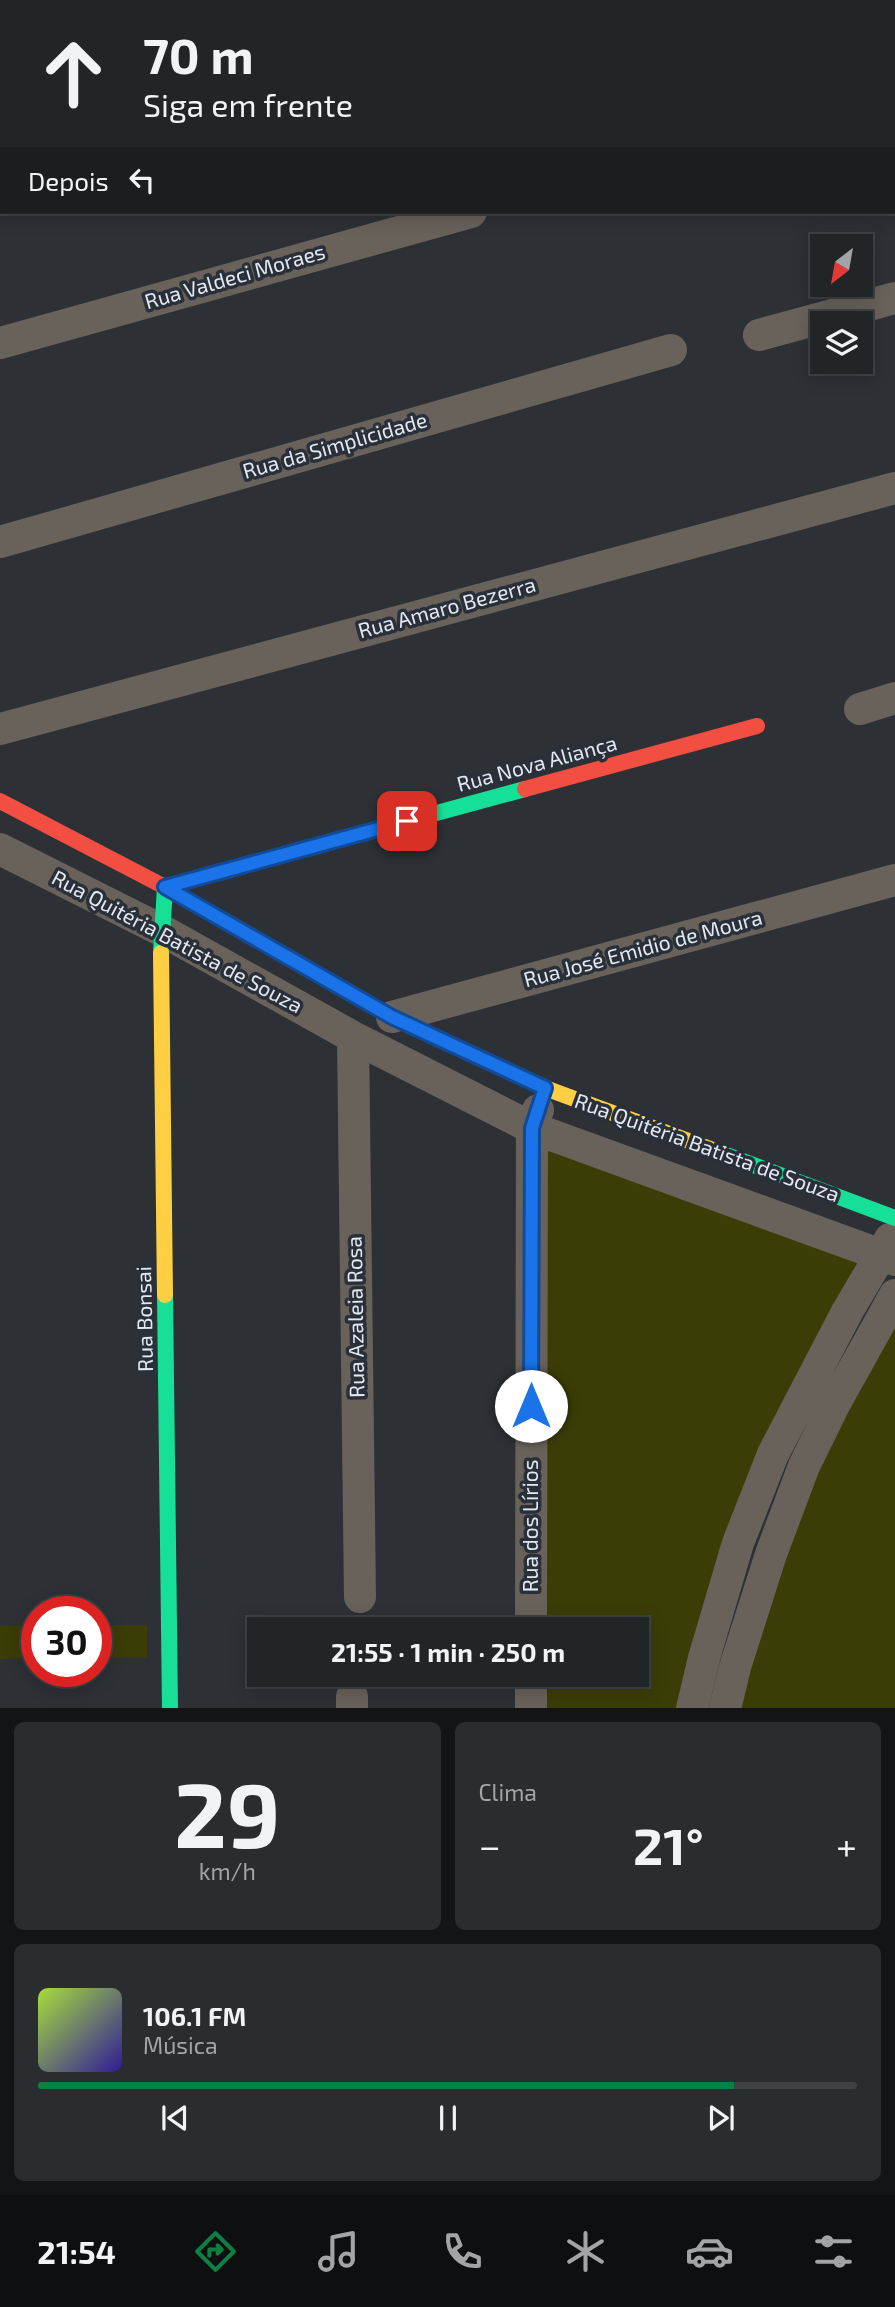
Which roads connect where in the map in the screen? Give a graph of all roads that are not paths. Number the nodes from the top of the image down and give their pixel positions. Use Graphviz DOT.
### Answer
graph roads {
  1 [pos="464,214"];
  2 [pos="895,298"];
  3 [pos="759,335"];
  4 [pos="0,343"];
  5 [pos="671,350"];
  6 [pos="895,488"];
  7 [pos="0,542"];
  8 [pos="895,698"];
  9 [pos="860,709"];
  10 [pos="757,726"];
  11 [pos="0,729"];
  12 [pos="0,801"];
  13 [pos="0,849"];
  14 [pos="895,880"];
  15 [pos="165,887"];
  16 [pos="161,930"];
  17 [pos="392,1017"];
  18 [pos="352,1037"];
  19 [pos="545,1088"];
  20 [pos="532,1128"];
  21 [pos="895,1218"];
  22 [pos="890,1249"];
  23 [pos="895,1295"];
  24 [pos="360,1597"];
  25 [pos="531,1617"];
  26 [pos="531,1687"];
  27 [pos="170,1708"];
  28 [pos="531,1708"];
  29 [pos="692,1708"];
  30 [pos="725,1708"];
  1 -- 4 [label="street, Rua Valdeci Moraes"];
  2 -- 3 [label="street"];
  5 -- 7 [label="street, Rua da Simplicidade"];
  6 -- 11 [label="street, Rua Amaro Bezerra"];
  8 -- 9 [label="street"];
  10 -- 15 [label="street, Rua Nova Aliança"];
  12 -- 15 [label="street, Rua Quitéria Batista de Souza"];
  13 -- 16 [label="street, Rua Quitéria Batista de Souza"];
  14 -- 17 [label="street, Rua José Emidio de Moura"];
  15 -- 16 [label="street, Rua Bonsai"];
  15 -- 17 [label="street, Rua Quitéria Batista de Souza"];
  16 -- 18 [label="street, Rua Quitéria Batista de Souza"];
  16 -- 27 [label="street, Rua Bonsai"];
  17 -- 19 [label="street, Rua Quitéria Batista de Souza"];
  18 -- 20 [label="street, Rua Quitéria Batista de Souza"];
  18 -- 24 [label="street, Rua Azaleia Rosa"];
  19 -- 20 [label="street, Rua dos Lírios"];
  19 -- 21 [label="street, Rua Quitéria Batista de Souza"];
  20 -- 22 [label="street, Rua Quitéria Batista de Souza"];
  20 -- 25 [label="street, Rua dos Lírios"];
  22 -- 29 [label="street"];
  23 -- 30 [label="street"];
  26 -- 28 [label="street"];
}
